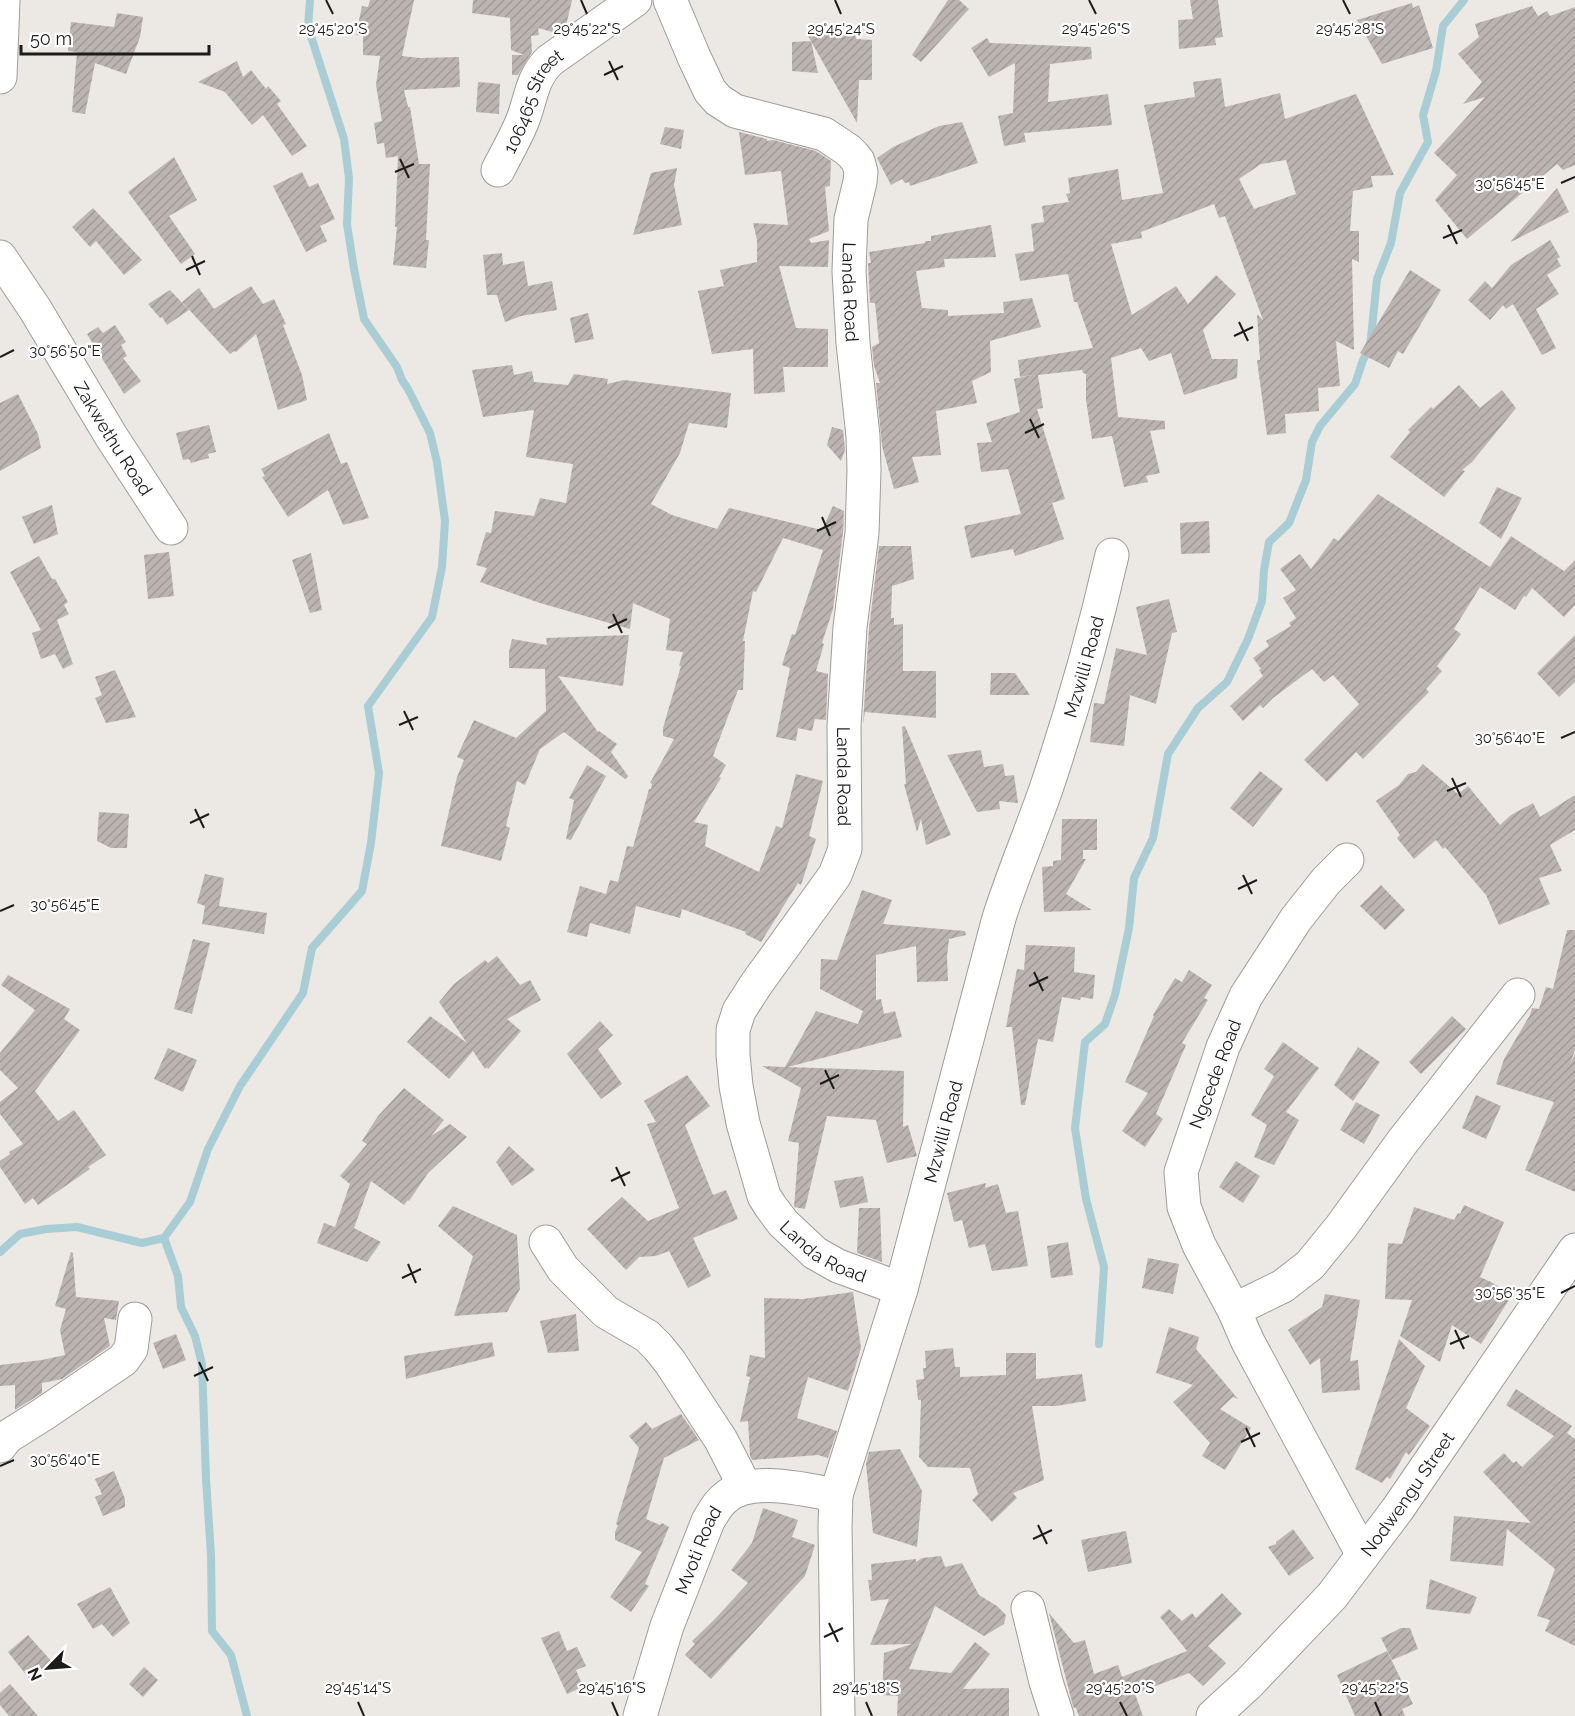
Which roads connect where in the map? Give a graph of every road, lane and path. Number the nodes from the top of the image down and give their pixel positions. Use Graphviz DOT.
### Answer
graph roads {
  1 [pos="3,0"];
  2 [pos="635,0"];
  3 [pos="670,0"];
  4 [pos="0,77"];
  5 [pos="498,170"];
  6 [pos="0,257"];
  7 [pos="171,528"];
  8 [pos="1112,555"];
  9 [pos="1347,860"];
  10 [pos="1518,995"];
  11 [pos="546,1242"];
  12 [pos="1575,1250"];
  13 [pos="901,1289"];
  14 [pos="1234,1310"];
  15 [pos="135,1319"];
  16 [pos="0,1446"];
  17 [pos="745,1487"];
  18 [pos="836,1495"];
  19 [pos="1363,1555"];
  20 [pos="1028,1608"];
  21 [pos="640,1716"];
  22 [pos="838,1716"];
  23 [pos="1057,1716"];
  24 [pos="1213,1716"];
  1 -- 4 [label="street"];
  2 -- 5 [label="street, 106465 Street"];
  3 -- 13 [label="street, Landa Road"];
  6 -- 7 [label="street, Zakwethu Road"];
  8 -- 13 [label="street, Mzwilli Road"];
  9 -- 14 [label="street, Ngcede Road"];
  10 -- 14 [label="street"];
  11 -- 17 [label="street"];
  12 -- 19 [label="street, Nodwengu Street"];
  13 -- 18 [label="street, Mzwilli Road"];
  14 -- 19 [label="street, Ngcede Road"];
  15 -- 16 [label="street"];
  17 -- 18 [label="street"];
  17 -- 21 [label="street, Mvoti Road"];
  18 -- 22 [label="street, Mzwilli Road"];
  19 -- 24 [label="street, Nodwengu Street"];
  20 -- 23 [label="street"];
}
